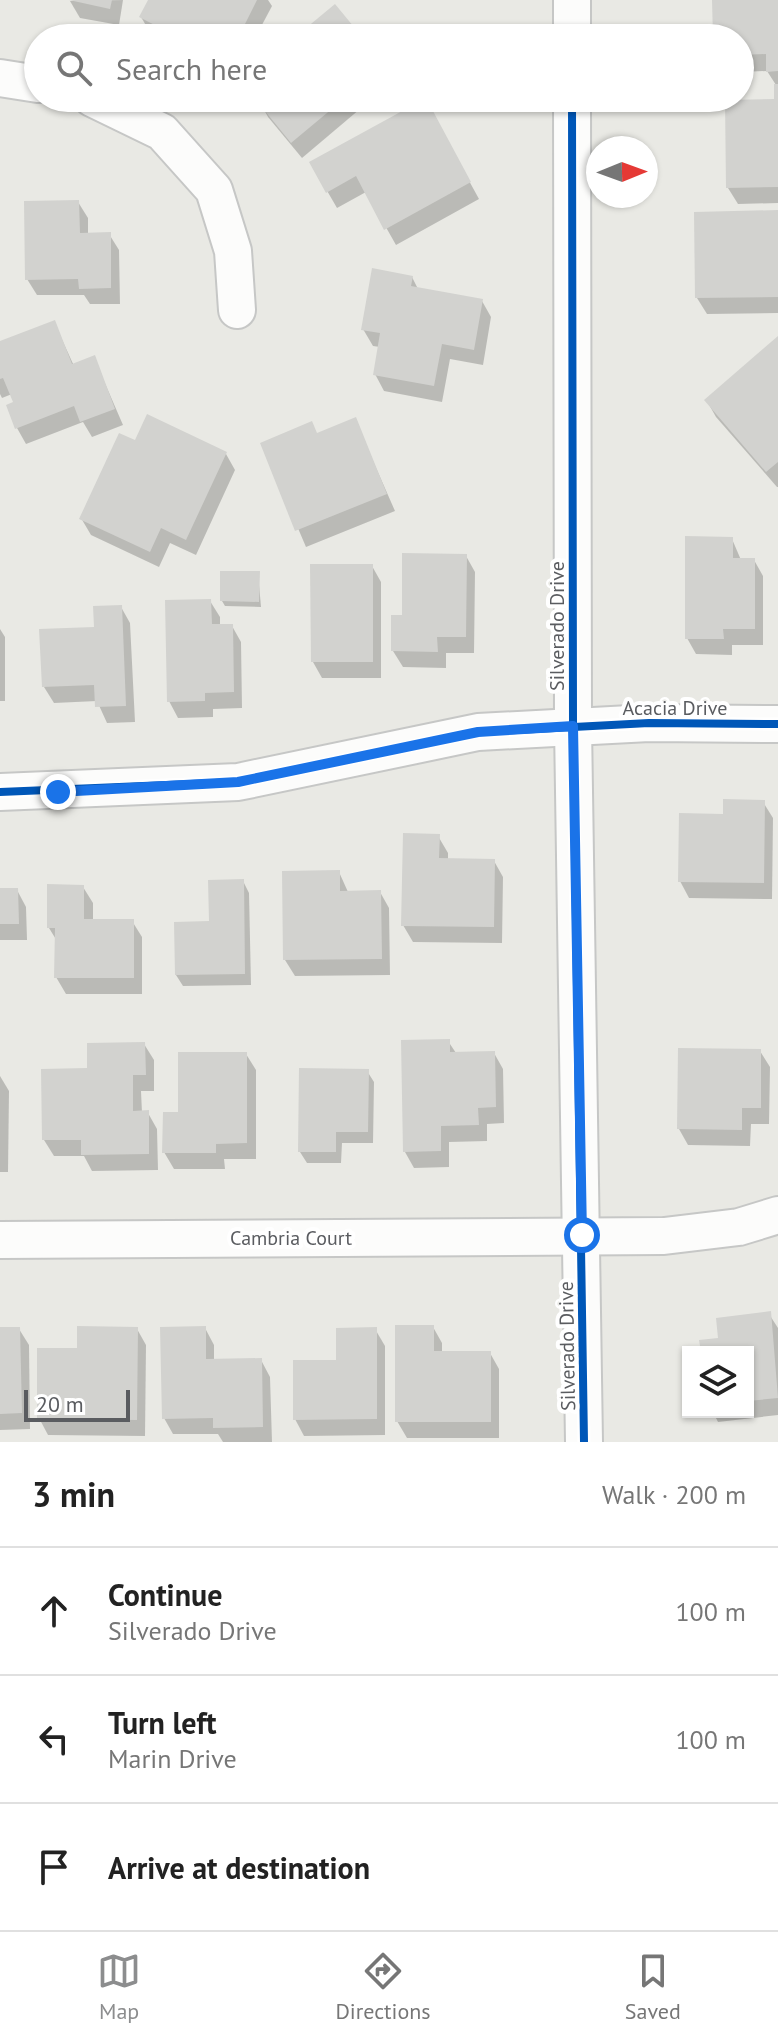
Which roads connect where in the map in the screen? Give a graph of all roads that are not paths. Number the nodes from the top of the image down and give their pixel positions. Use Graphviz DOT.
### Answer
graph roads {
  1 [pos="572,0"];
  2 [pos="572,24"];
  3 [pos="0,78"];
  4 [pos="24,82"];
  5 [pos="121,112"];
  6 [pos="572,112"];
  7 [pos="237,310"];
  8 [pos="778,724"];
  9 [pos="573,726"];
  10 [pos="0,792"];
  11 [pos="778,1215"];
  12 [pos="582,1235"];
  13 [pos="0,1240"];
  14 [pos="584,1442"];
  1 -- 2 [label="street"];
  3 -- 4 [label="street"];
  5 -- 7 [label="street"];
  6 -- 9 [label="street, Silverado Drive"];
  8 -- 9 [label="street, Acacia Drive"];
  9 -- 10 [label="street, Acacia Drive"];
  9 -- 12 [label="street, Silverado Drive"];
  11 -- 12 [label="street, Cambria Court"];
  12 -- 13 [label="street, Cambria Court"];
  12 -- 14 [label="street, Silverado Drive"];
}
